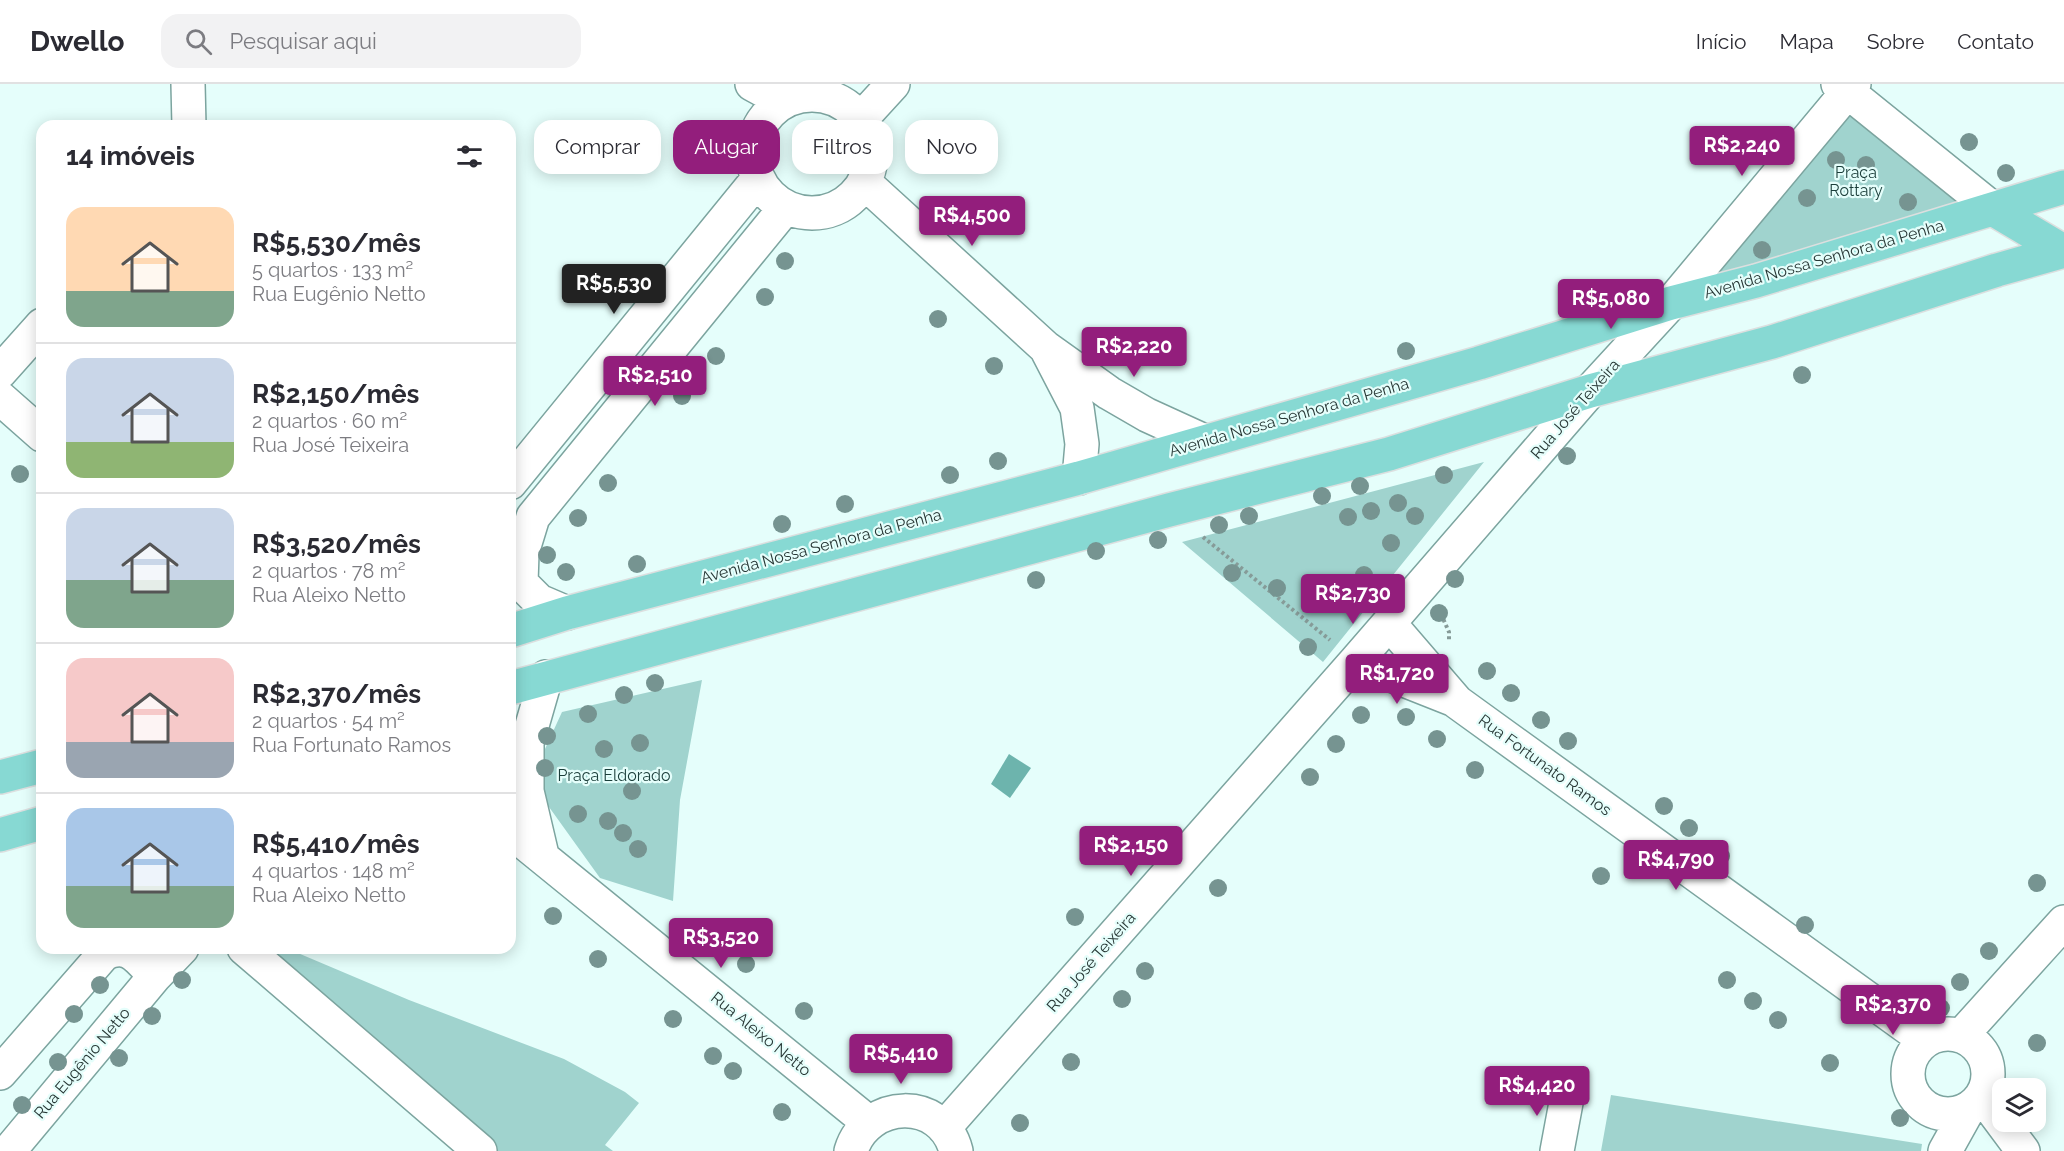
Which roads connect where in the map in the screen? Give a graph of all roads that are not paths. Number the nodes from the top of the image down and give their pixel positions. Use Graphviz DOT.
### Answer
graph roads {
  1 [pos="188,84"];
  2 [pos="752,84"];
  3 [pos="893,84"];
  4 [pos="1846,87"];
  5 [pos="839,91"];
  6 [pos="783,102"];
  7 [pos="861,119"];
  8 [pos="189,120"];
  9 [pos="758,179"];
  10 [pos="865,183"];
  11 [pos="2064,188"];
  12 [pos="785,208"];
  13 [pos="1993,208"];
  14 [pos="2064,251"];
  15 [pos="1671,303"];
  16 [pos="36,332"];
  17 [pos="1046,348"];
  18 [pos="0,372"];
  19 [pos="1590,391"];
  20 [pos="0,398"];
  21 [pos="36,430"];
  22 [pos="1204,441"];
  23 [pos="516,476"];
  24 [pos="1079,478"];
  25 [pos="516,551"];
  26 [pos="567,613"];
  27 [pos="1389,623"];
  28 [pos="516,629"];
  29 [pos="1356,661"];
  30 [pos="546,677"];
  31 [pos="516,686"];
  32 [pos="1457,702"];
  33 [pos="36,768"];
  34 [pos="0,777"];
  35 [pos="36,825"];
  36 [pos="0,835"];
  37 [pos="516,836"];
  38 [pos="542,855"];
  39 [pos="2064,922"];
  40 [pos="104,954"];
  41 [pos="132,954"];
  42 [pos="176,954"];
  43 [pos="251,954"];
  44 [pos="156,976"];
  45 [pos="1962,1035"];
  46 [pos="1925,1040"];
  47 [pos="0,1072"];
  48 [pos="1568,1092"];
  49 [pos="1975,1102"];
  50 [pos="868,1122"];
  51 [pos="950,1139"];
  52 [pos="9,1151"];
  53 [pos="480,1151"];
  54 [pos="850,1151"];
  55 [pos="1557,1151"];
  56 [pos="1945,1151"];
  57 [pos="2023,1151"];
  1 -- 8 [label="street"];
  2 -- 6 [label="street"];
  3 -- 7 [label="street"];
  4 -- 13 [label="street"];
  4 -- 15 [label="street, Rua José Teixeira"];
  5 -- 6 [label="street"];
  5 -- 7 [label="street"];
  6 -- 9 [label="street"];
  7 -- 10 [label="street"];
  9 -- 12 [label="street"];
  9 -- 23 [label="street"];
  10 -- 12 [label="street"];
  10 -- 17 [label="street"];
  11 -- 13 [label="main road, Avenida Nossa Senhora da Penha"];
  12 -- 25 [label="street"];
  13 -- 14 [label="main road"];
  13 -- 15 [label="main road, Avenida Nossa Senhora da Penha"];
  14 -- 19 [label="main road"];
  15 -- 19 [label="street, Rua José Teixeira"];
  15 -- 22 [label="main road, Avenida Nossa Senhora da Penha"];
  16 -- 18 [label="street"];
  17 -- 22 [label="street"];
  17 -- 24 [label="street"];
  19 -- 27 [label="street, Rua José Teixeira"];
  19 -- 30 [label="main road"];
  20 -- 21 [label="street"];
  22 -- 24 [label="main road, Avenida Nossa Senhora da Penha"];
  24 -- 26 [label="main road, Avenida Nossa Senhora da Penha"];
  25 -- 26 [label="street"];
  26 -- 28 [label="main road, Avenida Nossa Senhora da Penha"];
  27 -- 29 [label="street"];
  27 -- 32 [label="street, Rua Fortunato Ramos"];
  29 -- 32 [label="street, Rua Fortunato Ramos"];
  29 -- 51 [label="street, Rua José Teixeira"];
  30 -- 31 [label="main road"];
  30 -- 38 [label="street"];
  32 -- 46 [label="street, Rua Fortunato Ramos"];
  33 -- 34 [label="main road"];
  35 -- 36 [label="main road"];
  37 -- 38 [label="street, Rua Aleixo Netto"];
  38 -- 50 [label="street, Rua Aleixo Netto"];
  39 -- 45 [label="street"];
  40 -- 47 [label="street"];
  41 -- 44 [label="street"];
  42 -- 44 [label="street, Rua Eugênio Netto"];
  43 -- 53 [label="street"];
  44 -- 52 [label="street, Rua Eugênio Netto"];
  45 -- 46 [label="street"];
  45 -- 49 [label="street"];
  46 -- 49 [label="street"];
  48 -- 55 [label="street"];
  49 -- 56 [label="street"];
  49 -- 57 [label="street"];
  50 -- 51 [label="street"];
  50 -- 54 [label="street"];
}
